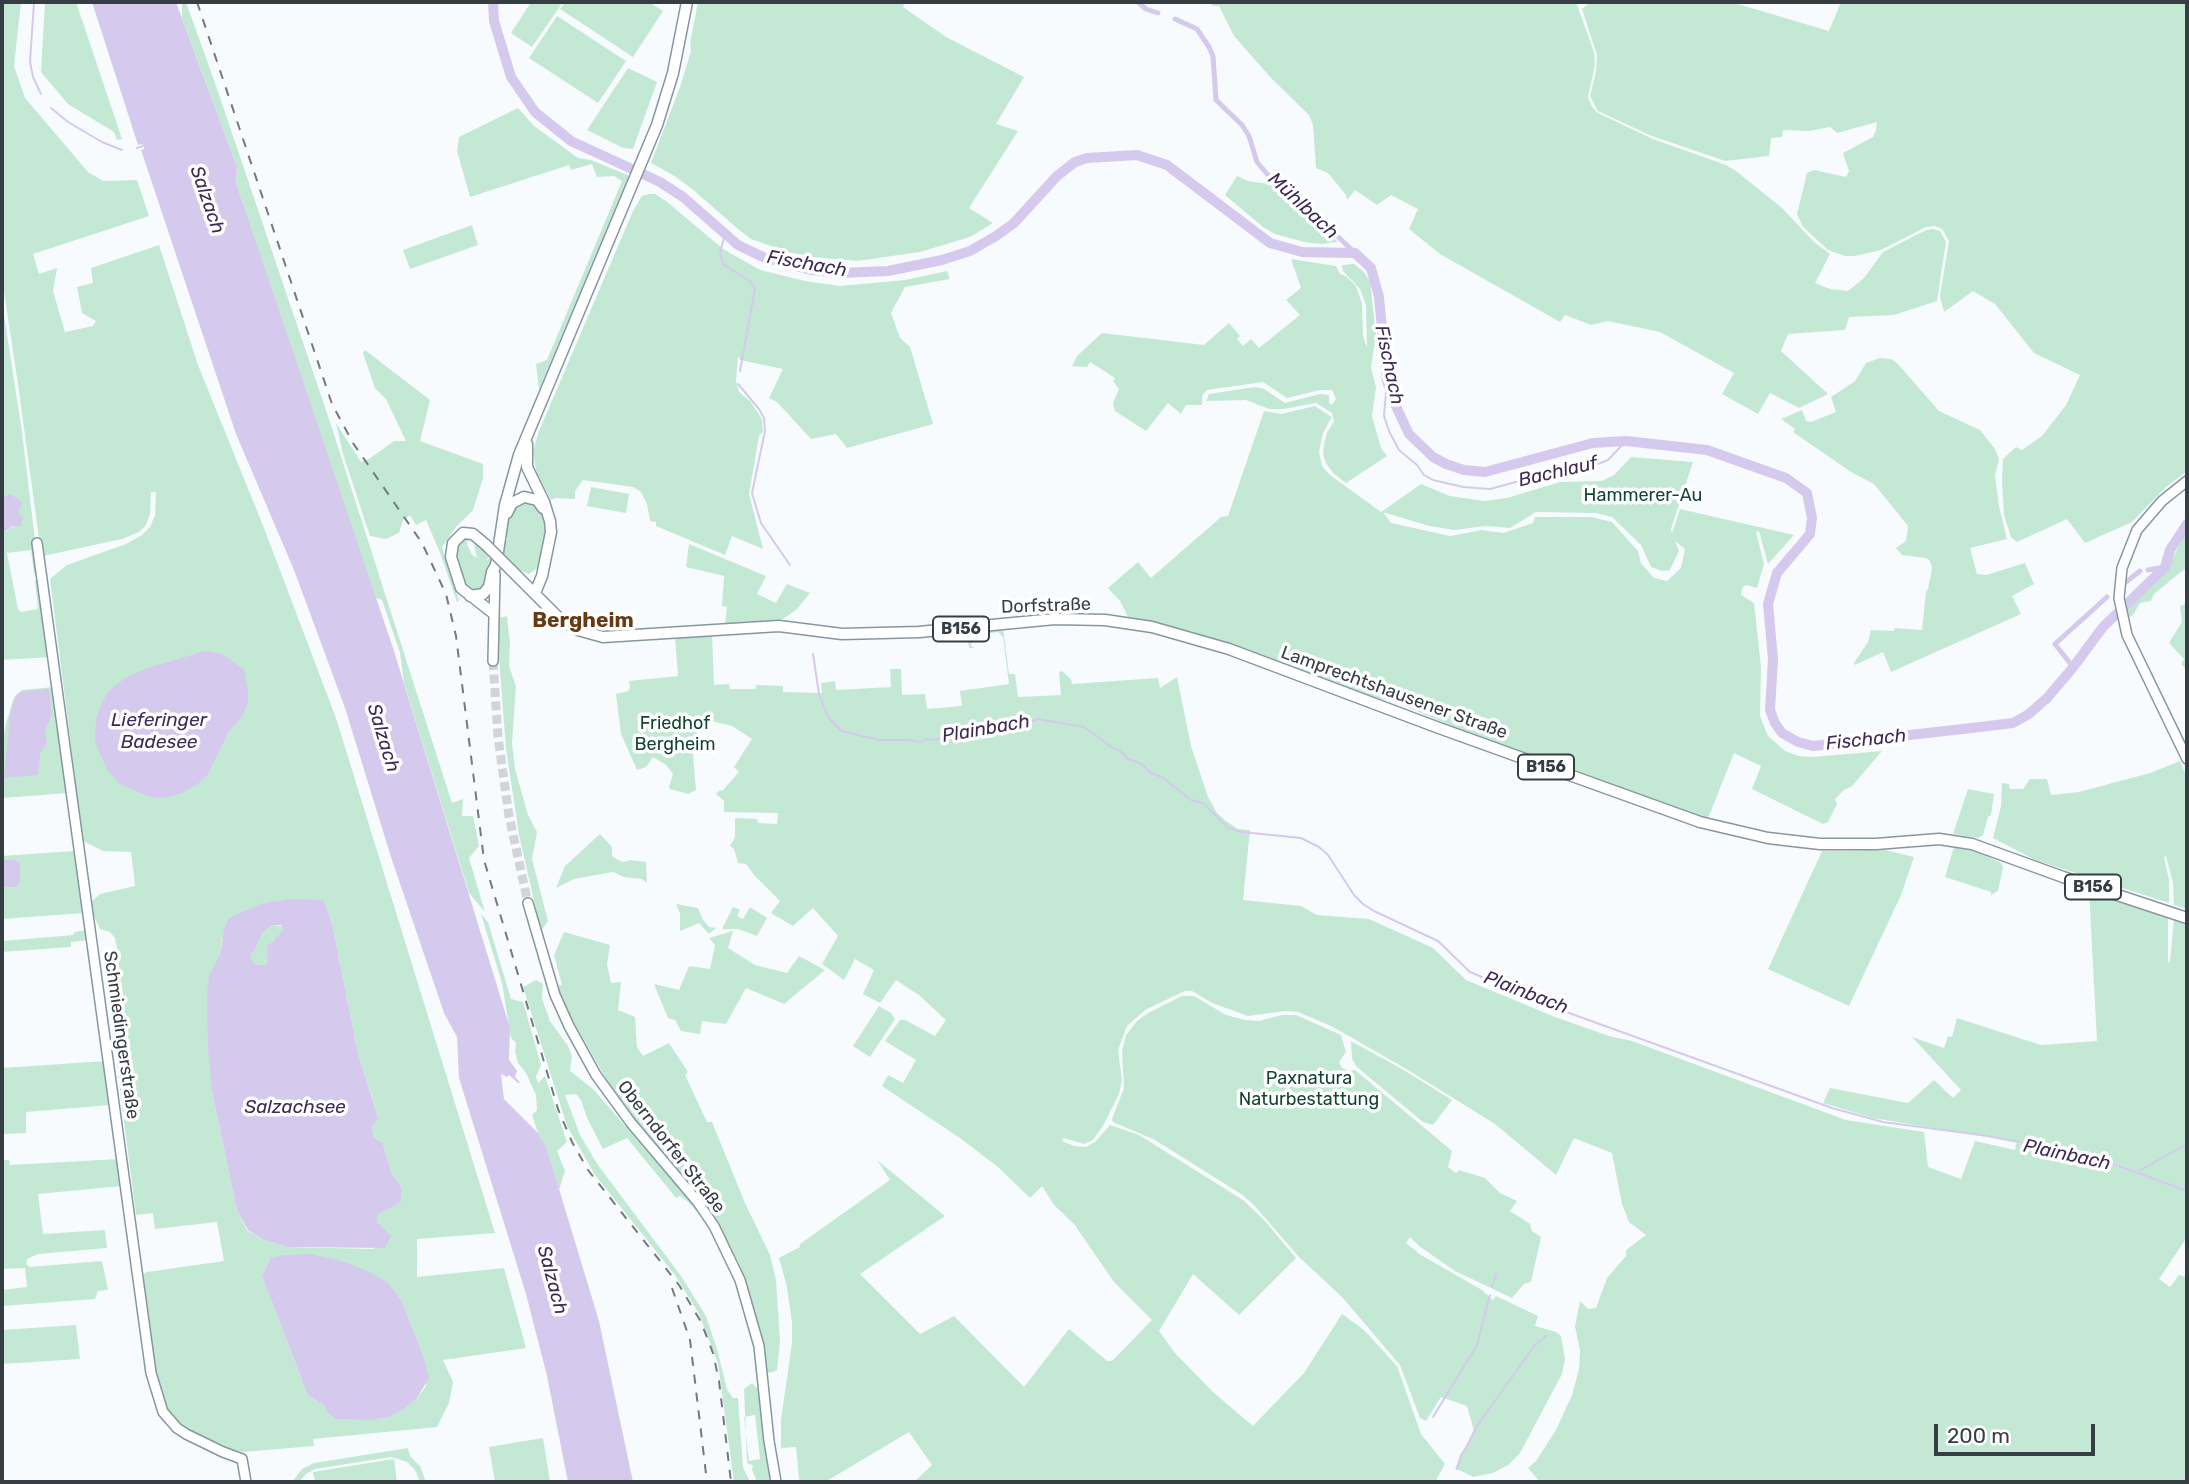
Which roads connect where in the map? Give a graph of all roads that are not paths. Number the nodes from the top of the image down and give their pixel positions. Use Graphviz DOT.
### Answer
graph roads {
  1 [pos="687,2"];
  2 [pos="528,429"];
  3 [pos="2187,481"];
  4 [pos="499,533"];
  5 [pos="37,543"];
  6 [pos="496,565"];
  7 [pos="526,584"];
  8 [pos="535,593"];
  9 [pos="470,596"];
  10 [pos="493,613"];
  11 [pos="1180,634"];
  12 [pos="493,661"];
  13 [pos="2187,759"];
  14 [pos="528,903"];
  15 [pos="2187,915"];
  16 [pos="246,1482"];
  17 [pos="776,1482"];
  1 -- 2 [label="main road"];
  2 -- 4 [label="main road"];
  2 -- 8 [label="main road"];
  3 -- 13 [label="main road"];
  4 -- 6 [label="main road"];
  4 -- 7 [label="main road"];
  5 -- 16 [label="main road, Schmiedingerstraße"];
  6 -- 9 [label="main road"];
  6 -- 10 [label="main road"];
  7 -- 8 [label="main road, B156"];
  7 -- 9 [label="main road, B156, bridge"];
  8 -- 11 [label="main road, Dorfstraße / B156"];
  9 -- 10 [label="main road"];
  10 -- 12 [label="main road"];
  11 -- 15 [label="main road, Lamprechtshausener Straße / B156"];
  14 -- 17 [label="main road, Oberndorfer Straße"];
}
